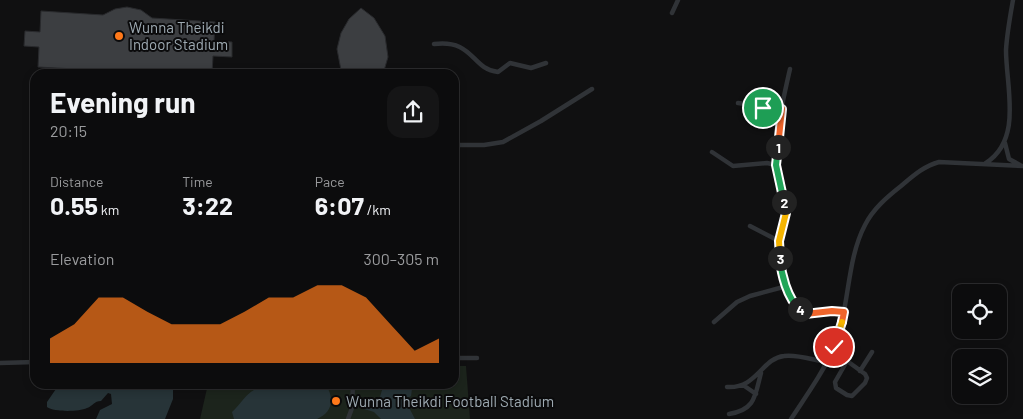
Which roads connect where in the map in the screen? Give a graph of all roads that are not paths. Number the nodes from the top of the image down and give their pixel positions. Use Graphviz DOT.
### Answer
graph roads {
  1 [pos="678,0"];
  2 [pos="1013,0"];
  3 [pos="672,13"];
  4 [pos="434,44"];
  5 [pos="546,63"];
  6 [pos="790,69"];
  7 [pos="592,89"];
  8 [pos="738,103"];
  9 [pos="782,109"];
  10 [pos="1005,142"];
  11 [pos="459,145"];
  12 [pos="712,152"];
  13 [pos="985,164"];
  14 [pos="776,165"];
  15 [pos="1023,166"];
  16 [pos="750,226"];
  17 [pos="779,241"];
  18 [pos="787,286"];
  19 [pos="844,312"];
  20 [pos="714,322"];
  21 [pos="832,350"];
  22 [pos="872,352"];
  23 [pos="459,358"];
  24 [pos="477,358"];
  25 [pos="847,361"];
  26 [pos="30,362"];
  27 [pos="827,362"];
  28 [pos="0,363"];
  29 [pos="761,371"];
  30 [pos="860,371"];
  31 [pos="744,385"];
  32 [pos="727,387"];
  33 [pos="353,389"];
  34 [pos="756,394"];
  35 [pos="730,414"];
  36 [pos="348,419"];
  37 [pos="791,419"];
  1 -- 3 [label="street"];
  2 -- 10 [label="street"];
  4 -- 5 [label="street"];
  6 -- 9 [label="street"];
  7 -- 11 [label="street"];
  8 -- 9 [label="street"];
  9 -- 14 [label="street"];
  10 -- 13 [label="street"];
  10 -- 15 [label="street"];
  12 -- 14 [label="street"];
  13 -- 15 [label="street"];
  13 -- 19 [label="street"];
  14 -- 17 [label="street"];
  16 -- 17 [label="street"];
  17 -- 18 [label="street"];
  18 -- 19 [label="street"];
  18 -- 20 [label="street"];
  19 -- 21 [label="street"];
  21 -- 25 [label="street"];
  21 -- 27 [label="street"];
  22 -- 30 [label="street"];
  23 -- 24 [label="street"];
  25 -- 30 [label="street"];
  25 -- 30 [label="street"];
  26 -- 28 [label="street"];
  27 -- 29 [label="street"];
  27 -- 37 [label="street"];
  29 -- 31 [label="street"];
  29 -- 34 [label="street"];
  31 -- 32 [label="street"];
  31 -- 34 [label="street"];
  33 -- 36 [label="street"];
  34 -- 35 [label="street"];
}
